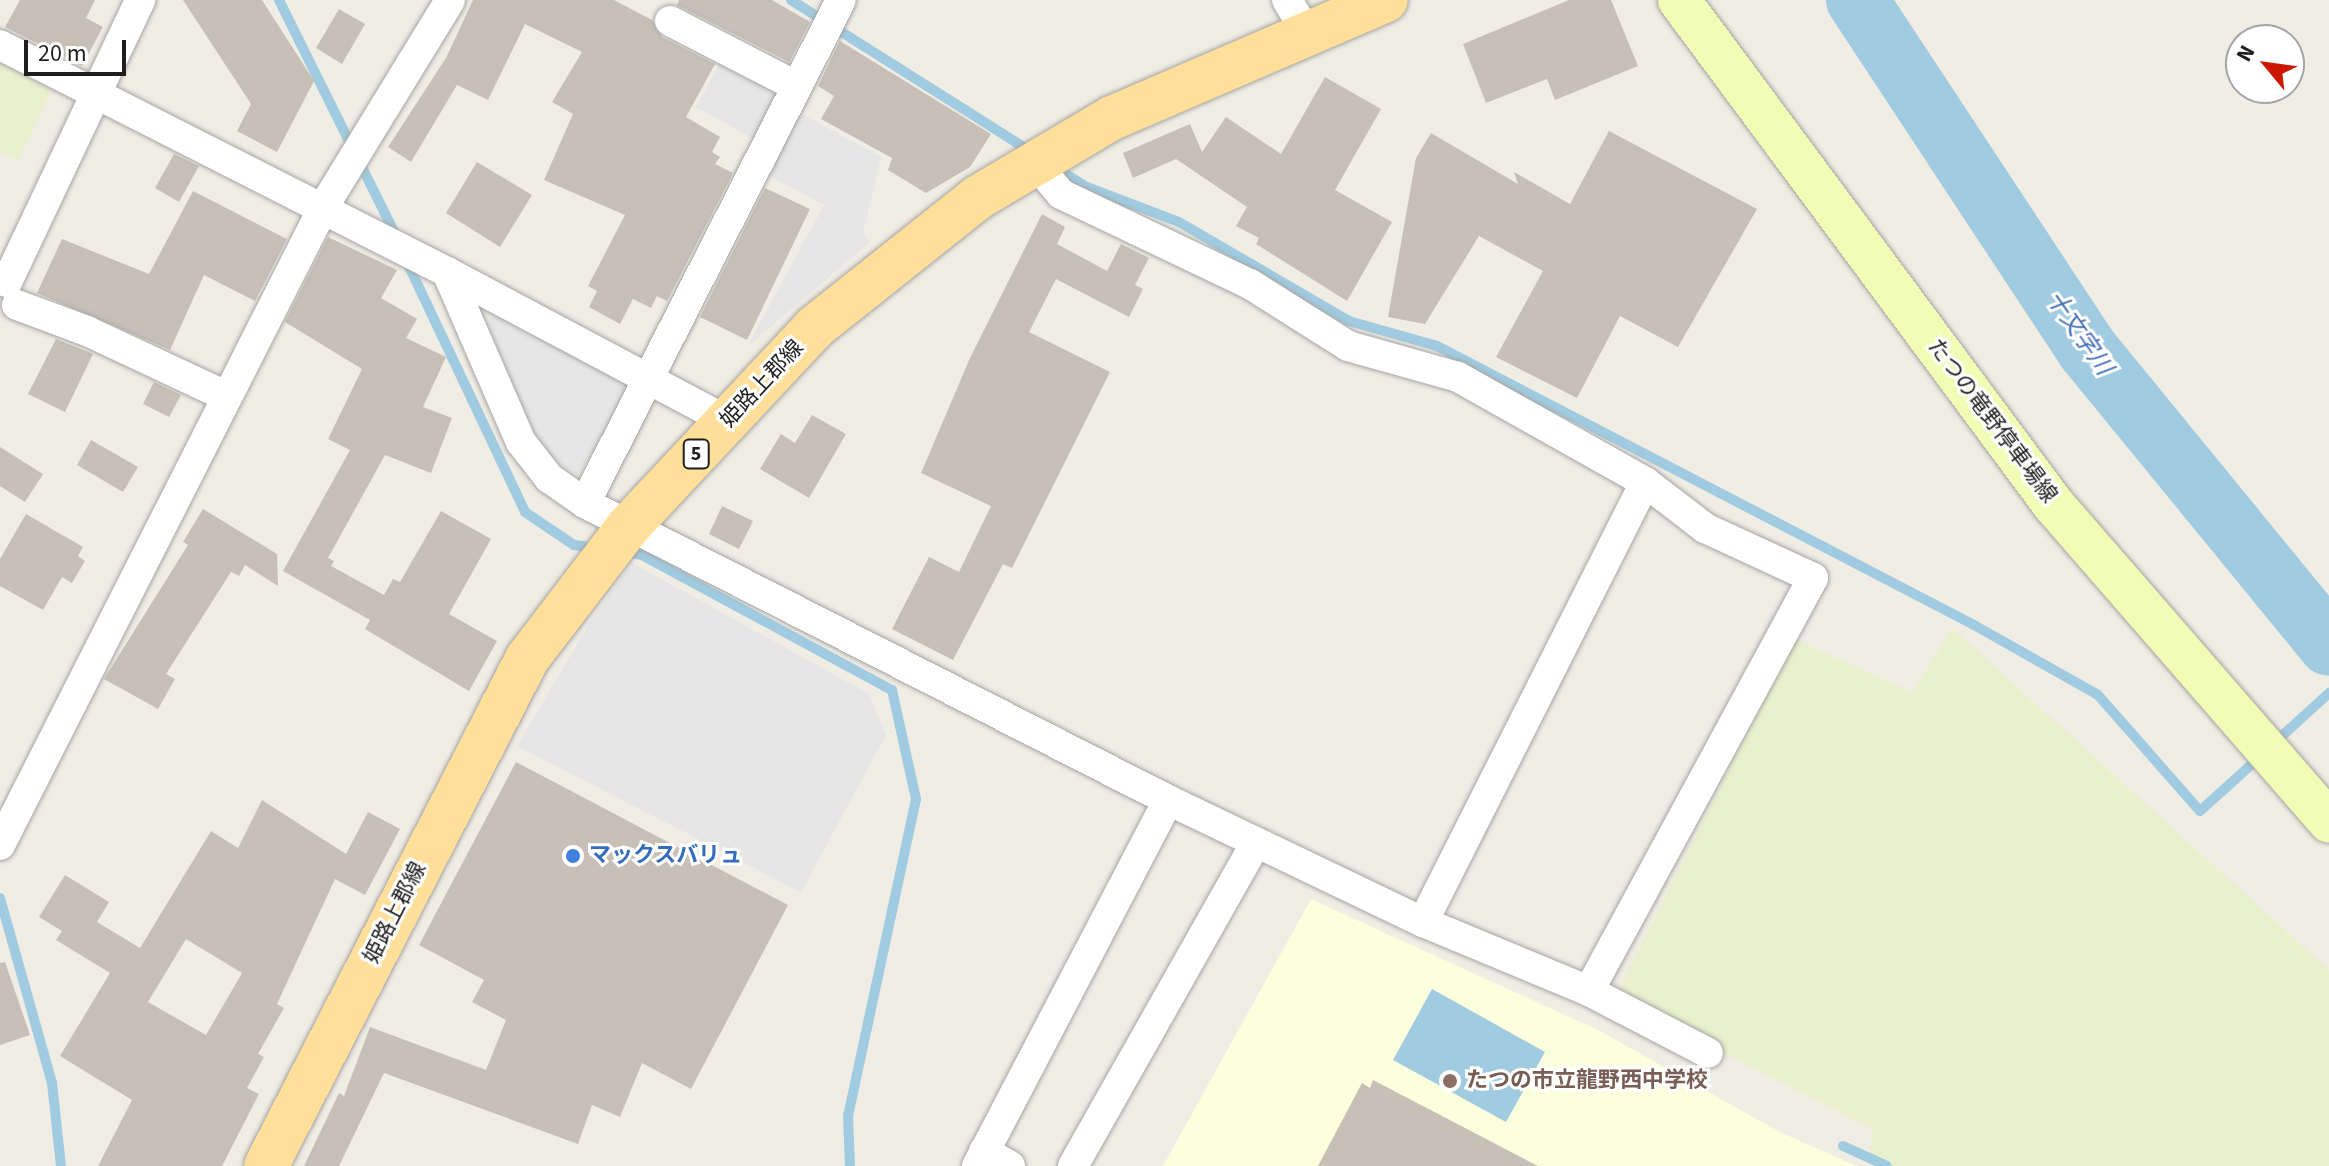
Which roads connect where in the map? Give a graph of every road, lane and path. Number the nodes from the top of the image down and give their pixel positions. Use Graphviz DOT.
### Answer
graph roads {
  1 [pos="140,0"];
  2 [pos="450,0"];
  3 [pos="1386,0"];
  4 [pos="1679,0"];
  5 [pos="833,16"];
  6 [pos="1297,16"];
  7 [pos="670,21"];
  8 [pos="0,45"];
  9 [pos="796,86"];
  10 [pos="97,94"];
  11 [pos="1035,163"];
  12 [pos="324,206"];
  13 [pos="447,272"];
  14 [pos="0,278"];
  15 [pos="17,305"];
  16 [pos="648,377"];
  17 [pos="226,396"];
  18 [pos="727,421"];
  19 [pos="1645,482"];
  20 [pos="585,503"];
  21 [pos="628,527"];
  22 [pos="1168,800"];
  23 [pos="2329,822"];
  24 [pos="1256,843"];
  25 [pos="0,845"];
  26 [pos="1423,922"];
  27 [pos="1589,991"];
  28 [pos="1708,1053"];
  29 [pos="990,1161"];
  30 [pos="266,1166"];
  31 [pos="1073,1166"];
  1 -- 10 [label="street"];
  2 -- 12 [label="street"];
  3 -- 6 [label="main road, 姫路上郡線 / 5"];
  4 -- 23 [label="main road, たつの竜野停車場線"];
  5 -- 9 [label="street"];
  6 -- 11 [label="main road, 姫路上郡線 / 5"];
  7 -- 9 [label="street"];
  8 -- 10 [label="street"];
  9 -- 16 [label="street"];
  10 -- 12 [label="street"];
  10 -- 14 [label="street"];
  11 -- 18 [label="main road, 姫路上郡線 / 5"];
  11 -- 19 [label="street"];
  12 -- 13 [label="street"];
  12 -- 17 [label="street"];
  13 -- 16 [label="street"];
  13 -- 20 [label="street"];
  15 -- 17 [label="street"];
  16 -- 18 [label="street"];
  16 -- 20 [label="street"];
  17 -- 25 [label="street"];
  18 -- 21 [label="main road, 姫路上郡線 / 5"];
  19 -- 26 [label="street"];
  19 -- 27 [label="street"];
  20 -- 21 [label="street"];
  21 -- 22 [label="street"];
  21 -- 30 [label="main road, 姫路上郡線 / 5"];
  22 -- 24 [label="street"];
  22 -- 29 [label="street"];
  24 -- 26 [label="street"];
  24 -- 31 [label="street"];
  26 -- 27 [label="street"];
  27 -- 28 [label="street"];
}
